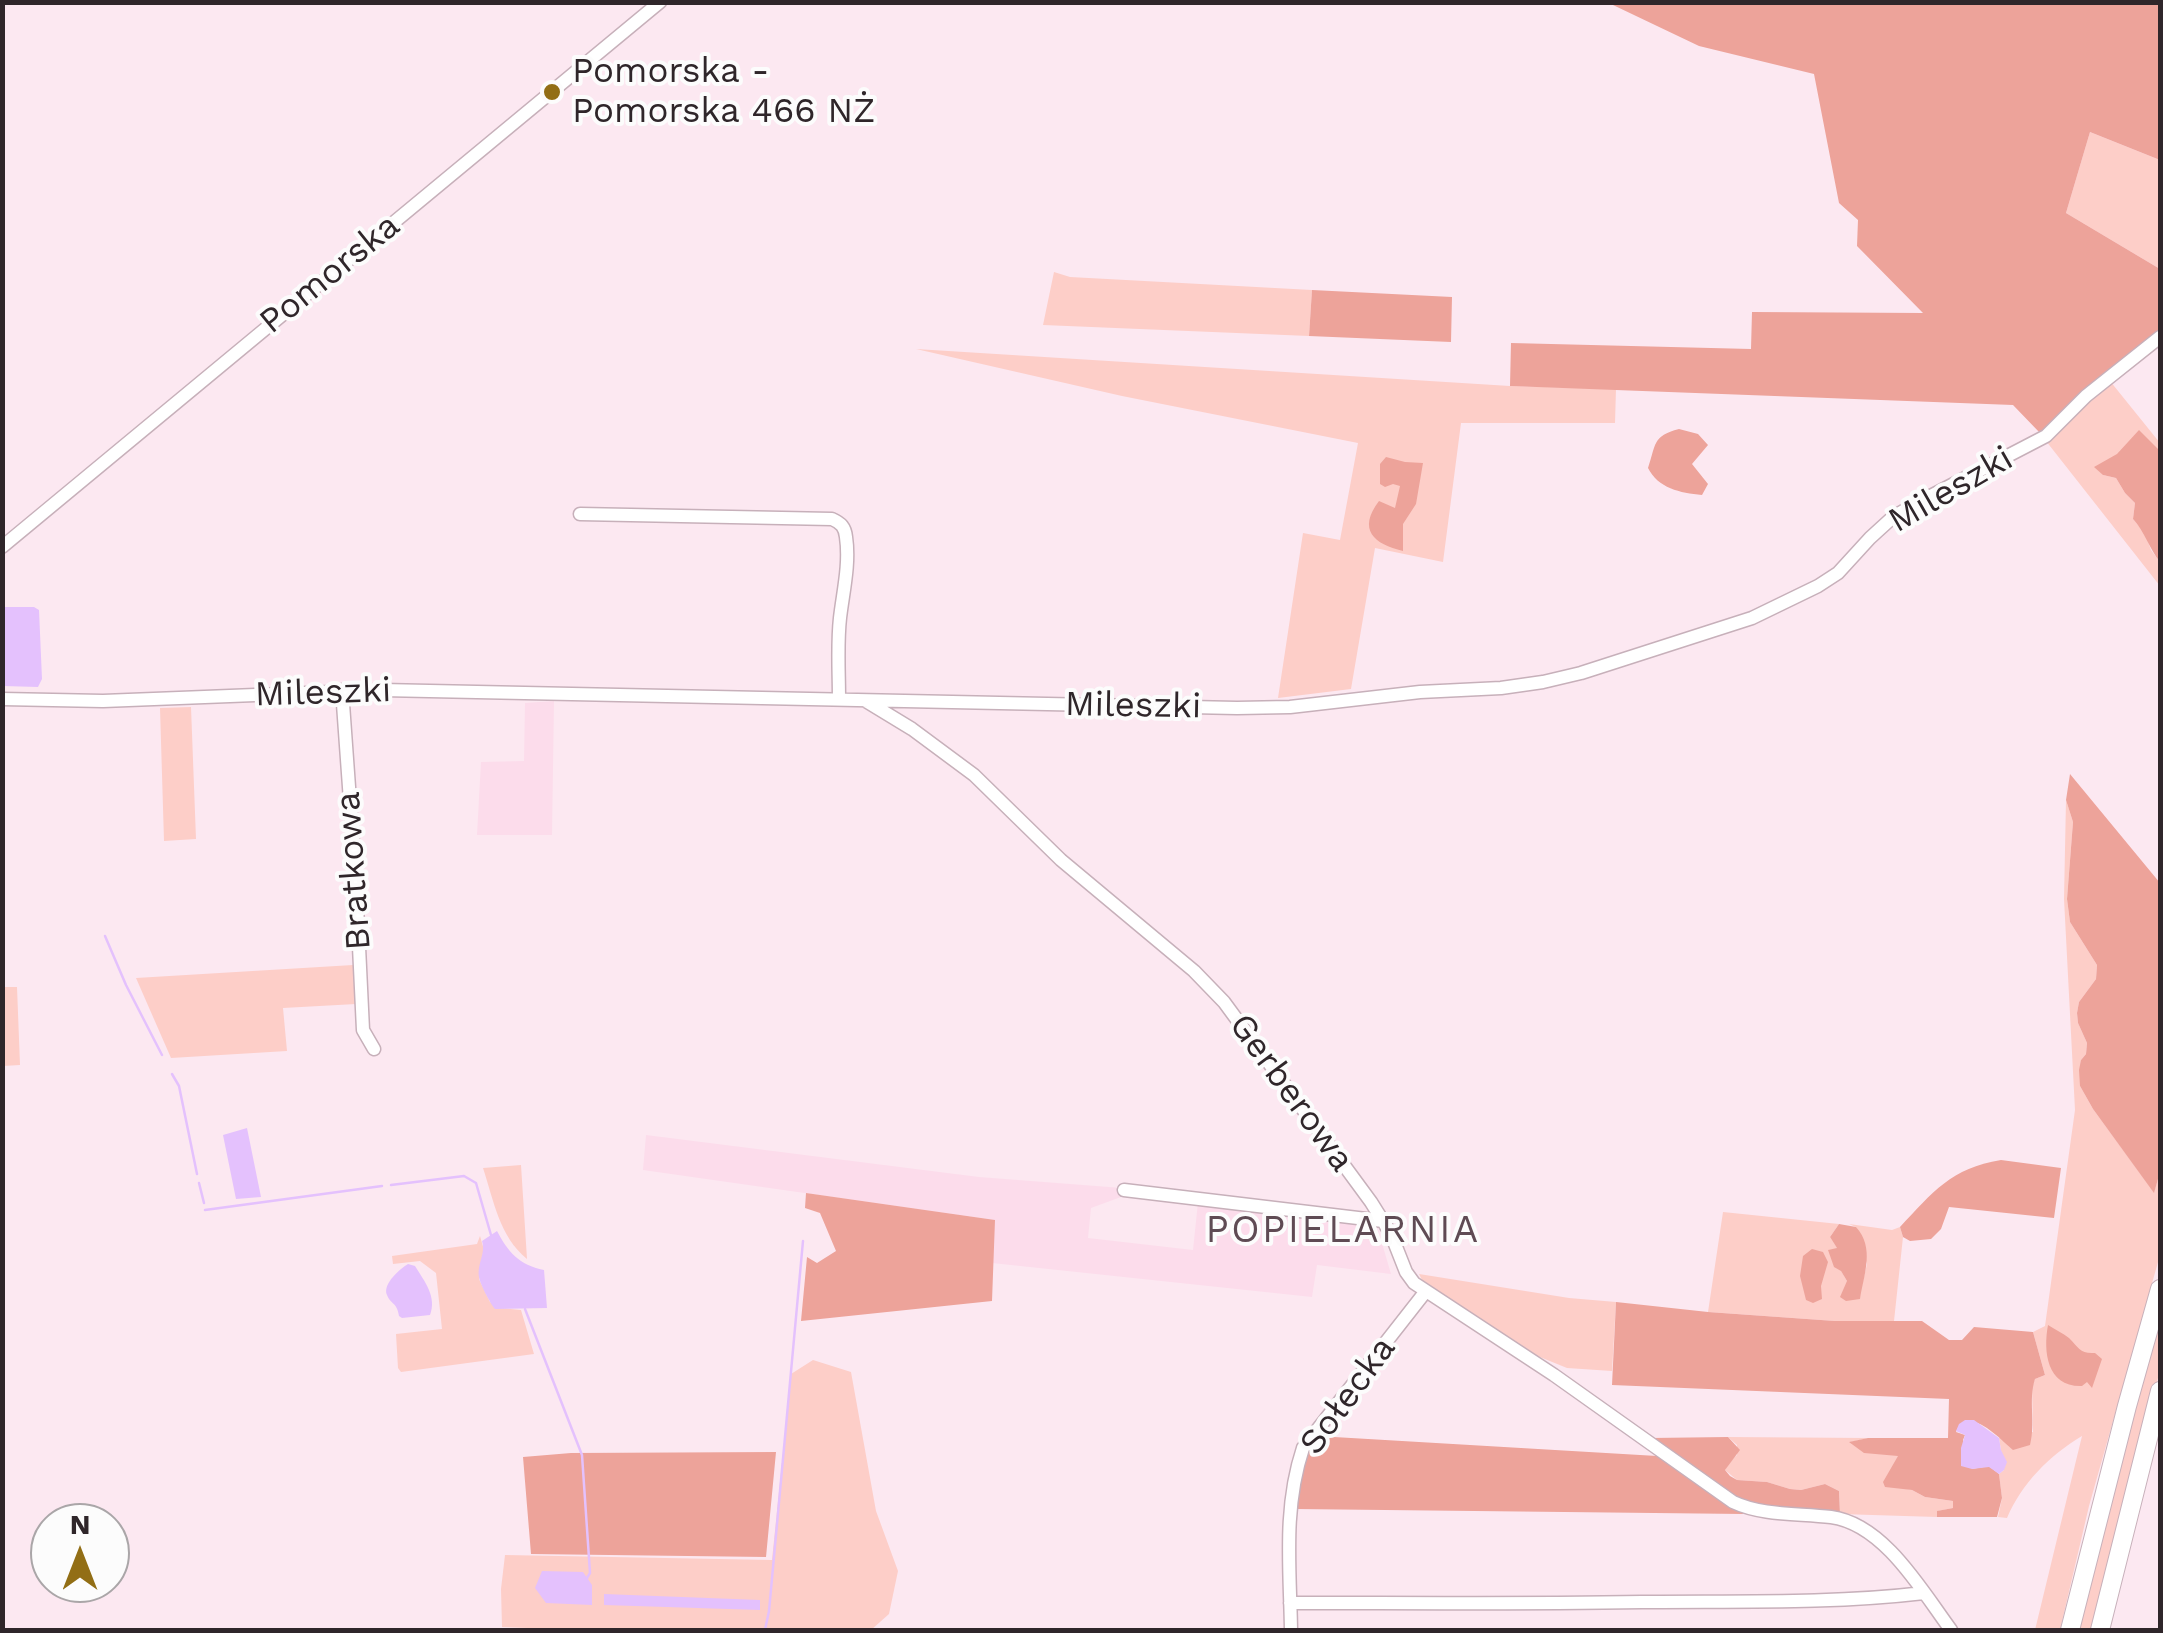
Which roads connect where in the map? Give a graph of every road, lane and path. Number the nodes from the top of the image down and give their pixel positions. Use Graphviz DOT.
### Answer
graph roads {
  1 [pos="660,2"];
  2 [pos="2160,337"];
  3 [pos="580,514"];
  4 [pos="2,547"];
  5 [pos="342,690"];
  6 [pos="2,699"];
  7 [pos="840,699"];
  8 [pos="864,700"];
  9 [pos="374,1049"];
  10 [pos="1124,1190"];
  11 [pos="1383,1222"];
  12 [pos="2160,1289"];
  13 [pos="1426,1291"];
  14 [pos="2160,1391"];
  15 [pos="1924,1593"];
  16 [pos="1290,1603"];
  17 [pos="1291,1630"];
  18 [pos="1951,1630"];
  19 [pos="2070,1630"];
  20 [pos="2100,1630"];
  1 -- 4 [label="street, Pomorska"];
  2 -- 8 [label="street, Mileszki"];
  3 -- 7 [label="street"];
  5 -- 6 [label="street, Mileszki"];
  5 -- 7 [label="street, Mileszki"];
  5 -- 9 [label="street, Bratkowa"];
  7 -- 8 [label="street, Mileszki"];
  8 -- 11 [label="street, Gerberowa"];
  10 -- 11 [label="street"];
  11 -- 13 [label="street, Gerberowa"];
  12 -- 19 [label="highway"];
  13 -- 15 [label="street, Gerberowa"];
  13 -- 16 [label="street, Sołecka"];
  14 -- 20 [label="highway"];
  15 -- 16 [label="street"];
  15 -- 18 [label="street, Gerberowa"];
  16 -- 17 [label="street, Sołecka"];
}
